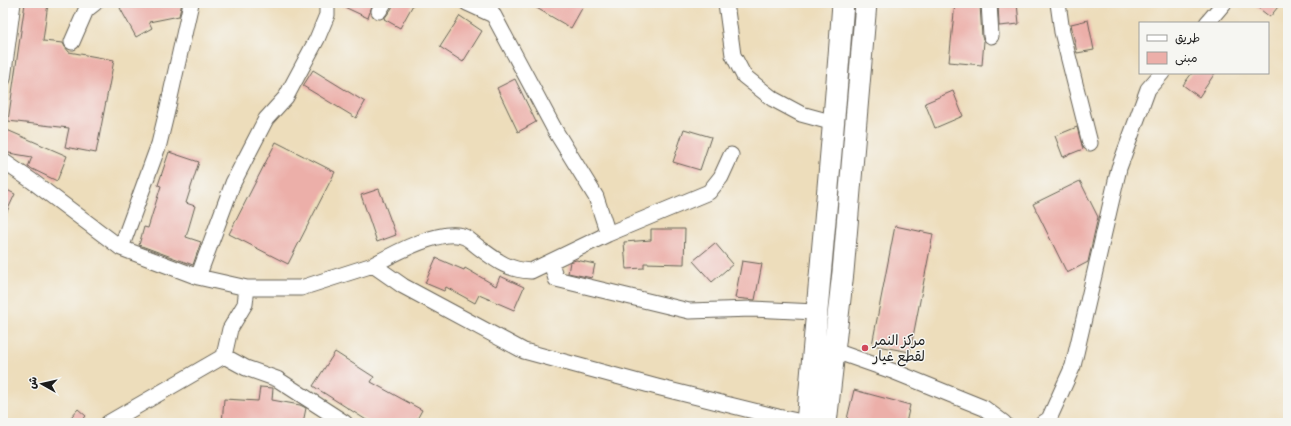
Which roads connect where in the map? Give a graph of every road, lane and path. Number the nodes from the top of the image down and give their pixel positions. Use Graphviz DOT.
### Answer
graph roads {
  1 [pos="13,3"];
  2 [pos="95,3"];
  3 [pos="191,3"];
  4 [pos="326,3"];
  5 [pos="467,3"];
  6 [pos="726,3"];
  7 [pos="843,3"];
  8 [pos="866,3"];
  9 [pos="989,3"];
  10 [pos="1058,3"];
  11 [pos="1224,3"];
  12 [pos="490,9"];
  13 [pos="1208,22"];
  14 [pos="991,36"];
  15 [pos="72,42"];
  16 [pos="1161,74"];
  17 [pos="3,79"];
  18 [pos="834,122"];
  19 [pos="1090,143"];
  20 [pos="731,155"];
  21 [pos="3,161"];
  22 [pos="608,234"];
  23 [pos="121,248"];
  24 [pos="551,263"];
  25 [pos="373,265"];
  26 [pos="820,270"];
  27 [pos="843,272"];
  28 [pos="198,277"];
  29 [pos="248,288"];
  30 [pos="816,312"];
  31 [pos="835,351"];
  32 [pos="224,356"];
  33 [pos="133,416"];
  34 [pos="108,423"];
  35 [pos="345,423"];
  36 [pos="807,423"];
  37 [pos="826,423"];
  38 [pos="1004,423"];
  39 [pos="1043,423"];
  1 -- 17 [label="street"];
  2 -- 15 [label="street"];
  3 -- 23 [label="street"];
  4 -- 28 [label="street"];
  5 -- 12 [label="street"];
  6 -- 18 [label="street"];
  7 -- 18 [label="street"];
  8 -- 27 [label="street"];
  9 -- 14 [label="street"];
  10 -- 19 [label="street"];
  11 -- 13 [label="street"];
  12 -- 22 [label="street"];
  16 -- 39 [label="street"];
  18 -- 26 [label="street"];
  20 -- 22 [label="street"];
  21 -- 23 [label="street"];
  22 -- 24 [label="street"];
  23 -- 28 [label="street"];
  24 -- 25 [label="street"];
  24 -- 30 [label="street"];
  25 -- 29 [label="street"];
  25 -- 36 [label="street"];
  26 -- 27 [label="street"];
  26 -- 30 [label="street"];
  27 -- 31 [label="street"];
  28 -- 29 [label="street"];
  29 -- 32 [label="street"];
  30 -- 36 [label="street"];
  31 -- 37 [label="street"];
  31 -- 38 [label="street"];
  32 -- 33 [label="street"];
  32 -- 35 [label="street"];
  33 -- 34 [label="street"];
}
